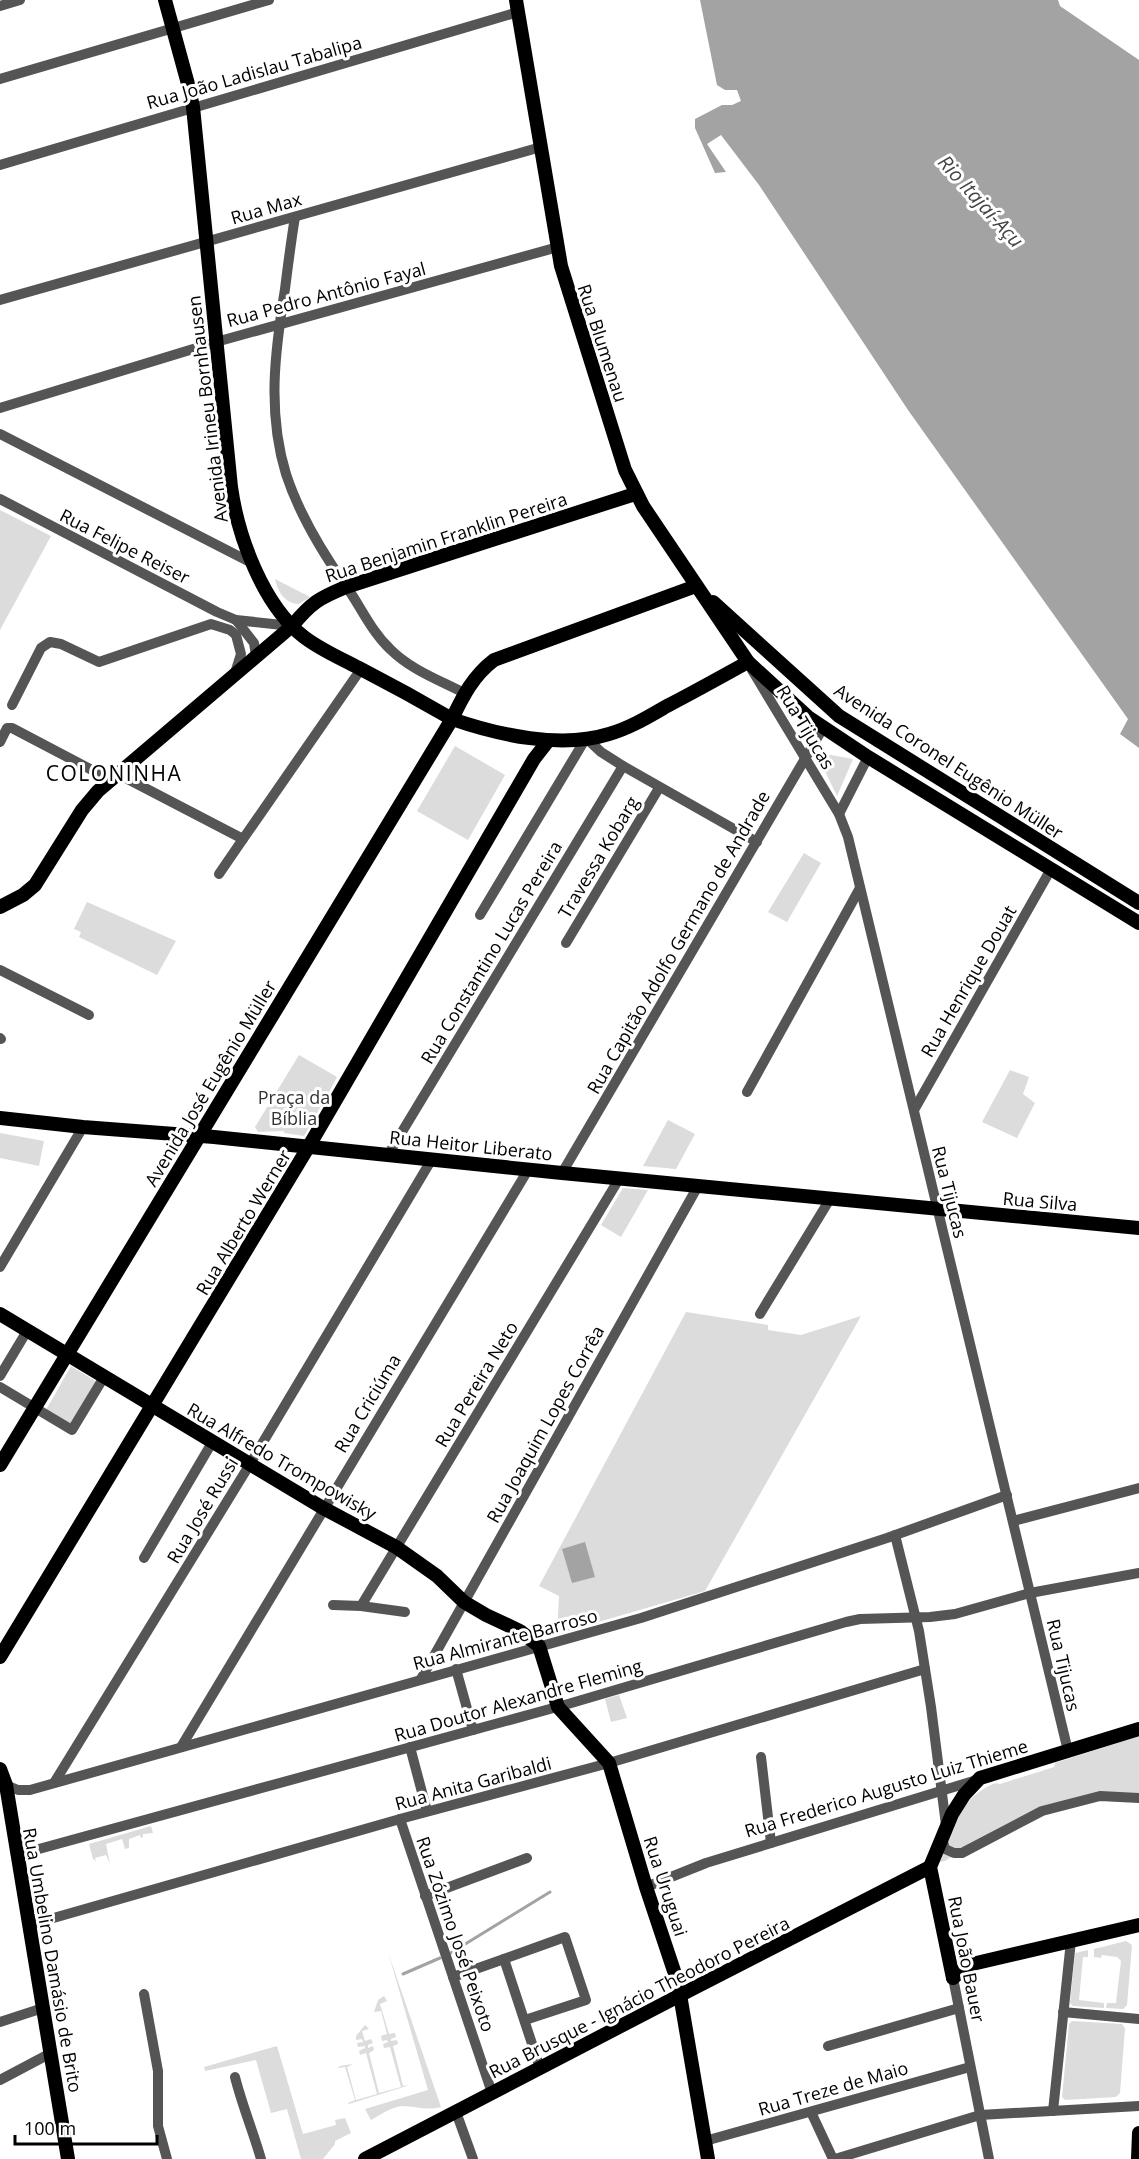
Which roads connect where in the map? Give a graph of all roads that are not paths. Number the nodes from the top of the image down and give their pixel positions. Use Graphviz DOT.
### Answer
graph roads {
  1 [pos="20,0"];
  2 [pos="165,0"];
  3 [pos="269,0"];
  4 [pos="0,6"];
  5 [pos="517,6"];
  6 [pos="172,28"];
  7 [pos="0,79"];
  8 [pos="193,107"];
  9 [pos="542,147"];
  10 [pos="0,165"];
  11 [pos="295,217"];
  12 [pos="207,242"];
  13 [pos="558,247"];
  14 [pos="0,300"];
  15 [pos="279,325"];
  16 [pos="216,342"];
  17 [pos="0,408"];
  18 [pos="0,434"];
  19 [pos="635,494"];
  20 [pos="0,499"];
  21 [pos="254,564"];
  22 [pos="696,586"];
  23 [pos="346,587"];
  24 [pos="217,612"];
  25 [pos="236,620"];
  26 [pos="211,624"];
  27 [pos="292,626"];
  28 [pos="256,656"];
  29 [pos="748,662"];
  30 [pos="361,669"];
  31 [pos="235,673"];
  32 [pos="464,693"];
  33 [pos="12,705"];
  34 [pos="452,719"];
  35 [pos="823,728"];
  36 [pos="586,738"];
  37 [pos="548,741"];
  38 [pos="0,742"];
  39 [pos="868,757"];
  40 [pos="805,758"];
  41 [pos="623,766"];
  42 [pos="115,777"];
  43 [pos="659,788"];
  44 [pos="839,814"];
  45 [pos="243,838"];
  46 [pos="757,843"];
  47 [pos="1052,869"];
  48 [pos="219,874"];
  49 [pos="860,888"];
  50 [pos="1139,903"];
  51 [pos="0,907"];
  52 [pos="480,915"];
  53 [pos="1139,923"];
  54 [pos="566,943"];
  55 [pos="0,970"];
  56 [pos="89,1015"];
  57 [pos="747,1092"];
  58 [pos="914,1110"];
  59 [pos="0,1118"];
  60 [pos="83,1127"];
  61 [pos="198,1135"];
  62 [pos="309,1146"];
  63 [pos="388,1155"];
  64 [pos="432,1159"];
  65 [pos="528,1170"];
  66 [pos="562,1173"];
  67 [pos="619,1179"];
  68 [pos="698,1186"];
  69 [pos="830,1199"];
  70 [pos="938,1209"];
  71 [pos="1139,1228"];
  72 [pos="0,1267"];
  73 [pos="0,1314"];
  74 [pos="760,1314"];
  75 [pos="27,1331"];
  76 [pos="66,1354"];
  77 [pos="0,1376"];
  78 [pos="104,1377"];
  79 [pos="0,1387"];
  80 [pos="152,1406"];
  81 [pos="35,1408"];
  82 [pos="213,1441"];
  83 [pos="250,1464"];
  84 [pos="0,1465"];
  85 [pos="1139,1488"];
  86 [pos="1006,1495"];
  87 [pos="323,1508"];
  88 [pos="1013,1521"];
  89 [pos="895,1535"];
  90 [pos="396,1547"];
  91 [pos="144,1558"];
  92 [pos="1139,1573"];
  93 [pos="1030,1593"];
  94 [pos="464,1602"];
  95 [pos="333,1605"];
  96 [pos="361,1606"];
  97 [pos="405,1612"];
  98 [pos="915,1617"];
  99 [pos="539,1646"];
  100 [pos="0,1657"];
  101 [pos="456,1669"];
  102 [pos="925,1669"];
  103 [pos="421,1679"];
  104 [pos="558,1707"];
  105 [pos="473,1730"];
  106 [pos="1139,1730"];
  107 [pos="181,1746"];
  108 [pos="410,1747"];
  109 [pos="1068,1751"];
  110 [pos="761,1757"];
  111 [pos="609,1763"];
  112 [pos="0,1768"];
  113 [pos="980,1778"];
  114 [pos="54,1783"];
  115 [pos="6,1785"];
  116 [pos="942,1790"];
  117 [pos="1139,1798"];
  118 [pos="428,1811"];
  119 [pos="400,1819"];
  120 [pos="946,1825"];
  121 [pos="942,1838"];
  122 [pos="771,1843"];
  123 [pos="17,1855"];
  124 [pos="527,1858"];
  125 [pos="930,1867"];
  126 [pos="646,1887"];
  127 [pos="425,1896"];
  128 [pos="29,1925"];
  129 [pos="1139,1925"];
  130 [pos="1071,1941"];
  131 [pos="949,1957"];
  132 [pos="504,1959"];
  133 [pos="968,1965"];
  134 [pos="453,1977"];
  135 [pos="953,1978"];
  136 [pos="144,1994"];
  137 [pos="681,1995"];
  138 [pos="43,2008"];
  139 [pos="959,2008"];
  140 [pos="1063,2012"];
  141 [pos="1139,2019"];
  142 [pos="525,2020"];
  143 [pos="0,2022"];
  144 [pos="828,2046"];
  145 [pos="51,2053"];
  146 [pos="970,2067"];
  147 [pos="540,2068"];
  148 [pos="235,2077"];
  149 [pos="0,2080"];
  150 [pos="492,2093"];
  151 [pos="1139,2106"];
  152 [pos="1053,2111"];
  153 [pos="456,2112"];
  154 [pos="811,2112"];
  155 [pos="980,2115"];
  156 [pos="1139,2133"];
  157 [pos="705,2141"];
  158 [pos="68,2159"];
  159 [pos="167,2159"];
  160 [pos="261,2159"];
  161 [pos="365,2159"];
  162 [pos="473,2159"];
  163 [pos="708,2159"];
  164 [pos="834,2159"];
  165 [pos="989,2159"];
  166 [pos="1138,2159"];
  1 -- 4 [label="street"];
  2 -- 6 [label="main road, Avenida Irineu Bornhausen"];
  3 -- 6 [label="street"];
  5 -- 8 [label="street, Rua João Ladislau Tabalipa"];
  5 -- 9 [label="main road, Rua Blumenau"];
  6 -- 7 [label="street"];
  6 -- 8 [label="main road, Avenida Irineu Bornhausen"];
  8 -- 10 [label="street, Rua João Ladislau Tabalipa"];
  8 -- 12 [label="main road, Avenida Irineu Bornhausen"];
  9 -- 11 [label="street, Rua Max"];
  9 -- 13 [label="main road, Rua Blumenau"];
  11 -- 12 [label="street, Rua Max"];
  11 -- 15 [label="street"];
  12 -- 14 [label="street, Rua Max"];
  12 -- 16 [label="main road, Avenida Irineu Bornhausen"];
  13 -- 15 [label="street, Rua Pedro Antônio Fayal"];
  13 -- 19 [label="main road, Rua Blumenau"];
  15 -- 16 [label="street, Rua Pedro Antônio Fayal"];
  15 -- 23 [label="street"];
  16 -- 17 [label="street, Rua Pedro Antônio Fayal"];
  16 -- 21 [label="main road, Avenida Irineu Bornhausen"];
  18 -- 21 [label="street"];
  19 -- 22 [label="main road, Rua Blumenau"];
  19 -- 23 [label="main road, Rua Benjamin Franklin Pereira"];
  20 -- 24 [label="street, Rua Felipe Reiser"];
  21 -- 27 [label="main road, Avenida Irineu Bornhausen"];
  22 -- 29 [label="main road, Rua Blumenau"];
  22 -- 32 [label="main road, Avenida José Eugênio Müller"];
  22 -- 50 [label="main road, Avenida Coronel Eugênio Müller"];
  23 -- 27 [label="main road, Rua Benjamin Franklin Pereira"];
  23 -- 32 [label="street"];
  24 -- 25 [label="street, Rua Felipe Reiser"];
  24 -- 26 [label="street"];
  25 -- 27 [label="street, Rua Felipe Reiser"];
  25 -- 28 [label="street, Rua Felipe Reiser"];
  26 -- 31 [label="street"];
  26 -- 33 [label="street"];
  27 -- 28 [label="main road, Rua Benjamin Franklin Pereira"];
  27 -- 30 [label="main road, Avenida Irineu Bornhausen"];
  28 -- 31 [label="main road, Rua Benjamin Franklin Pereira"];
  29 -- 35 [label="main road, Avenida Coronel Eugênio Müller"];
  29 -- 36 [label="main road, Avenida Irineu Bornhausen"];
  29 -- 40 [label="street, Rua Tijucas"];
  30 -- 34 [label="main road, Avenida Irineu Bornhausen"];
  30 -- 45 [label="street"];
  31 -- 42 [label="main road, Rua Benjamin Franklin Pereira"];
  32 -- 34 [label="main road, Avenida José Eugênio Müller"];
  34 -- 37 [label="main road, Avenida Irineu Bornhausen"];
  34 -- 61 [label="main road, Avenida José Eugênio Müller"];
  35 -- 39 [label="main road, Avenida Coronel Eugênio Müller"];
  35 -- 40 [label="street, Rua Capitão Adolfo Germano de Andrade"];
  36 -- 37 [label="main road, Avenida Irineu Bornhausen"];
  36 -- 41 [label="street"];
  36 -- 52 [label="street"];
  37 -- 62 [label="main road, Rua Alberto Werner"];
  38 -- 42 [label="street"];
  39 -- 44 [label="street"];
  39 -- 47 [label="main road, Avenida Coronel Eugênio Müller"];
  40 -- 44 [label="street, Rua Tijucas"];
  40 -- 46 [label="street, Rua Capitão Adolfo Germano de Andrade"];
  41 -- 43 [label="street"];
  41 -- 63 [label="street, Rua Constantino Lucas Pereira"];
  42 -- 45 [label="street"];
  42 -- 51 [label="main road, Rua Benjamin Franklin Pereira"];
  43 -- 46 [label="street"];
  43 -- 54 [label="street, Travessa Kobarg"];
  44 -- 49 [label="street, Rua Tijucas"];
  45 -- 48 [label="street"];
  46 -- 66 [label="street, Rua Capitão Adolfo Germano de Andrade"];
  47 -- 53 [label="main road, Avenida Coronel Eugênio Müller"];
  47 -- 58 [label="street, Rua Henrique Douat"];
  49 -- 57 [label="street"];
  49 -- 58 [label="street, Rua Tijucas"];
  55 -- 56 [label="street"];
  58 -- 70 [label="street, Rua Tijucas"];
  59 -- 60 [label="main road, Rua Heitor Liberato"];
  60 -- 61 [label="main road, Rua Heitor Liberato"];
  60 -- 72 [label="street"];
  61 -- 62 [label="main road, Rua Heitor Liberato"];
  61 -- 76 [label="main road, Avenida José Eugênio Müller"];
  62 -- 63 [label="main road, Rua Heitor Liberato"];
  62 -- 80 [label="main road, Rua Alberto Werner"];
  63 -- 64 [label="main road, Rua Heitor Liberato"];
  64 -- 65 [label="main road, Rua Heitor Liberato"];
  64 -- 83 [label="street, Rua José Russi"];
  65 -- 66 [label="main road, Rua Heitor Liberato"];
  65 -- 87 [label="street, Rua Criciúma"];
  66 -- 67 [label="main road, Rua Heitor Liberato"];
  67 -- 68 [label="main road, Rua Heitor Liberato"];
  67 -- 90 [label="street, Rua Pereira Neto"];
  68 -- 69 [label="main road, Rua Heitor Liberato"];
  68 -- 94 [label="street, Rua Joaquim Lopes Corrêa"];
  69 -- 70 [label="main road, Rua Heitor Liberato"];
  69 -- 74 [label="street"];
  70 -- 71 [label="main road, Rua Silva"];
  70 -- 86 [label="street, Rua Tijucas"];
  73 -- 75 [label="main road, Rua Alfredo Trompowisky"];
  75 -- 76 [label="main road, Rua Alfredo Trompowisky"];
  75 -- 77 [label="street"];
  76 -- 78 [label="main road, Rua Alfredo Trompowisky"];
  76 -- 81 [label="main road, Avenida José Eugênio Müller"];
  78 -- 80 [label="main road, Rua Alfredo Trompowisky"];
  78 -- 81 [label="street"];
  79 -- 81 [label="street"];
  80 -- 82 [label="main road, Rua Alfredo Trompowisky"];
  80 -- 100 [label="main road, Rua Alberto Werner"];
  81 -- 84 [label="main road, Avenida José Eugênio Müller"];
  82 -- 83 [label="main road, Rua Alfredo Trompowisky"];
  82 -- 91 [label="street"];
  83 -- 87 [label="main road, Rua Alfredo Trompowisky"];
  83 -- 114 [label="street, Rua José Russi"];
  85 -- 88 [label="street"];
  86 -- 88 [label="street, Rua Tijucas"];
  86 -- 89 [label="street, Rua Almirante Barroso"];
  87 -- 90 [label="main road, Rua Alfredo Trompowisky"];
  87 -- 107 [label="street, Rua Criciúma"];
  88 -- 93 [label="street, Rua Tijucas"];
  89 -- 98 [label="street"];
  89 -- 99 [label="street, Rua Almirante Barroso"];
  90 -- 94 [label="main road, Rua Alfredo Trompowisky"];
  90 -- 96 [label="street, Rua Pereira Neto"];
  92 -- 93 [label="street, Rua Doutor Alexandre Fleming"];
  93 -- 98 [label="street, Rua Doutor Alexandre Fleming"];
  93 -- 109 [label="street, Rua Tijucas"];
  94 -- 99 [label="main road, Rua Alfredo Trompowisky"];
  94 -- 103 [label="street, Rua Joaquim Lopes Corrêa"];
  95 -- 96 [label="street"];
  96 -- 97 [label="street"];
  98 -- 102 [label="street"];
  98 -- 104 [label="street, Rua Doutor Alexandre Fleming"];
  99 -- 101 [label="street, Rua Almirante Barroso"];
  99 -- 104 [label="main road, Rua Uruguai"];
  101 -- 103 [label="street, Rua Almirante Barroso"];
  101 -- 105 [label="street"];
  102 -- 111 [label="street, Rua Anita Garibaldi"];
  102 -- 116 [label="street"];
  103 -- 107 [label="street, Rua Almirante Barroso"];
  104 -- 105 [label="street, Rua Doutor Alexandre Fleming"];
  104 -- 111 [label="main road, Rua Uruguai"];
  105 -- 108 [label="street, Rua Doutor Alexandre Fleming"];
  106 -- 109 [label="main road, Rua Frederico Augusto Luiz Thieme"];
  107 -- 114 [label="street, Rua Almirante Barroso"];
  108 -- 118 [label="street"];
  108 -- 123 [label="street, Rua Doutor Alexandre Fleming"];
  109 -- 113 [label="main road, Rua Frederico Augusto Luiz Thieme"];
  110 -- 122 [label="street"];
  111 -- 118 [label="street, Rua Anita Garibaldi"];
  111 -- 126 [label="main road, Rua Uruguai"];
  112 -- 115 [label="main road, Rua Umbelino Damásio de Brito"];
  113 -- 116 [label="street, Rua Frederico Augusto Luiz Thieme"];
  113 -- 120 [label="main road"];
  114 -- 115 [label="street, Rua Almirante Barroso"];
  115 -- 123 [label="main road, Rua Umbelino Damásio de Brito"];
  116 -- 120 [label="street"];
  116 -- 122 [label="street, Rua Frederico Augusto Luiz Thieme"];
  117 -- 121 [label="street"];
  118 -- 119 [label="street, Rua Anita Garibaldi"];
  119 -- 127 [label="street, Rua Zózimo José Peixoto"];
  119 -- 128 [label="street, Rua Anita Garibaldi"];
  120 -- 121 [label="main road"];
  121 -- 125 [label="main road"];
  122 -- 126 [label="street, Rua Frederico Augusto Luiz Thieme"];
  123 -- 128 [label="main road, Rua Umbelino Damásio de Brito"];
  124 -- 127 [label="street"];
  125 -- 131 [label="main road, Rua João Bauer"];
  125 -- 137 [label="main road, Rua Brusque - Ignácio Theodoro Pereira"];
  126 -- 137 [label="main road, Rua Uruguai"];
  127 -- 134 [label="street, Rua Zózimo José Peixoto"];
  128 -- 138 [label="main road, Rua Umbelino Damásio de Brito"];
  129 -- 130 [label="main road"];
  130 -- 133 [label="main road"];
  130 -- 140 [label="street"];
  131 -- 133 [label="main road"];
  131 -- 135 [label="main road, Rua João Bauer"];
  132 -- 134 [label="street"];
  132 -- 142 [label="street"];
  132 -- 142 [label="street"];
  133 -- 135 [label="main road"];
  134 -- 150 [label="street, Rua Zózimo José Peixoto"];
  135 -- 139 [label="street, Rua João Bauer"];
  136 -- 159 [label="street"];
  137 -- 147 [label="main road, Rua Brusque - Ignácio Theodoro Pereira"];
  137 -- 157 [label="main road, Rua Uruguai"];
  138 -- 143 [label="street"];
  138 -- 145 [label="main road, Rua Umbelino Damásio de Brito"];
  139 -- 144 [label="street"];
  139 -- 146 [label="street, Rua João Bauer"];
  140 -- 141 [label="street"];
  140 -- 152 [label="street"];
  142 -- 147 [label="street"];
  145 -- 149 [label="street"];
  145 -- 158 [label="main road, Rua Umbelino Damásio de Brito"];
  146 -- 154 [label="street, Rua Treze de Maio"];
  146 -- 155 [label="street, Rua João Bauer"];
  147 -- 150 [label="main road, Rua Brusque - Ignácio Theodoro Pereira"];
  148 -- 160 [label="street"];
  150 -- 153 [label="main road, Rua Brusque - Ignácio Theodoro Pereira"];
  151 -- 152 [label="street"];
  152 -- 155 [label="street"];
  153 -- 161 [label="main road, Rua Brusque - Ignácio Theodoro Pereira"];
  153 -- 162 [label="street"];
  154 -- 157 [label="street, Rua Treze de Maio"];
  154 -- 164 [label="street"];
  155 -- 164 [label="street"];
  155 -- 165 [label="street, Rua João Bauer"];
  156 -- 166 [label="main road"];
  157 -- 163 [label="main road, Rua Uruguai"];
}
